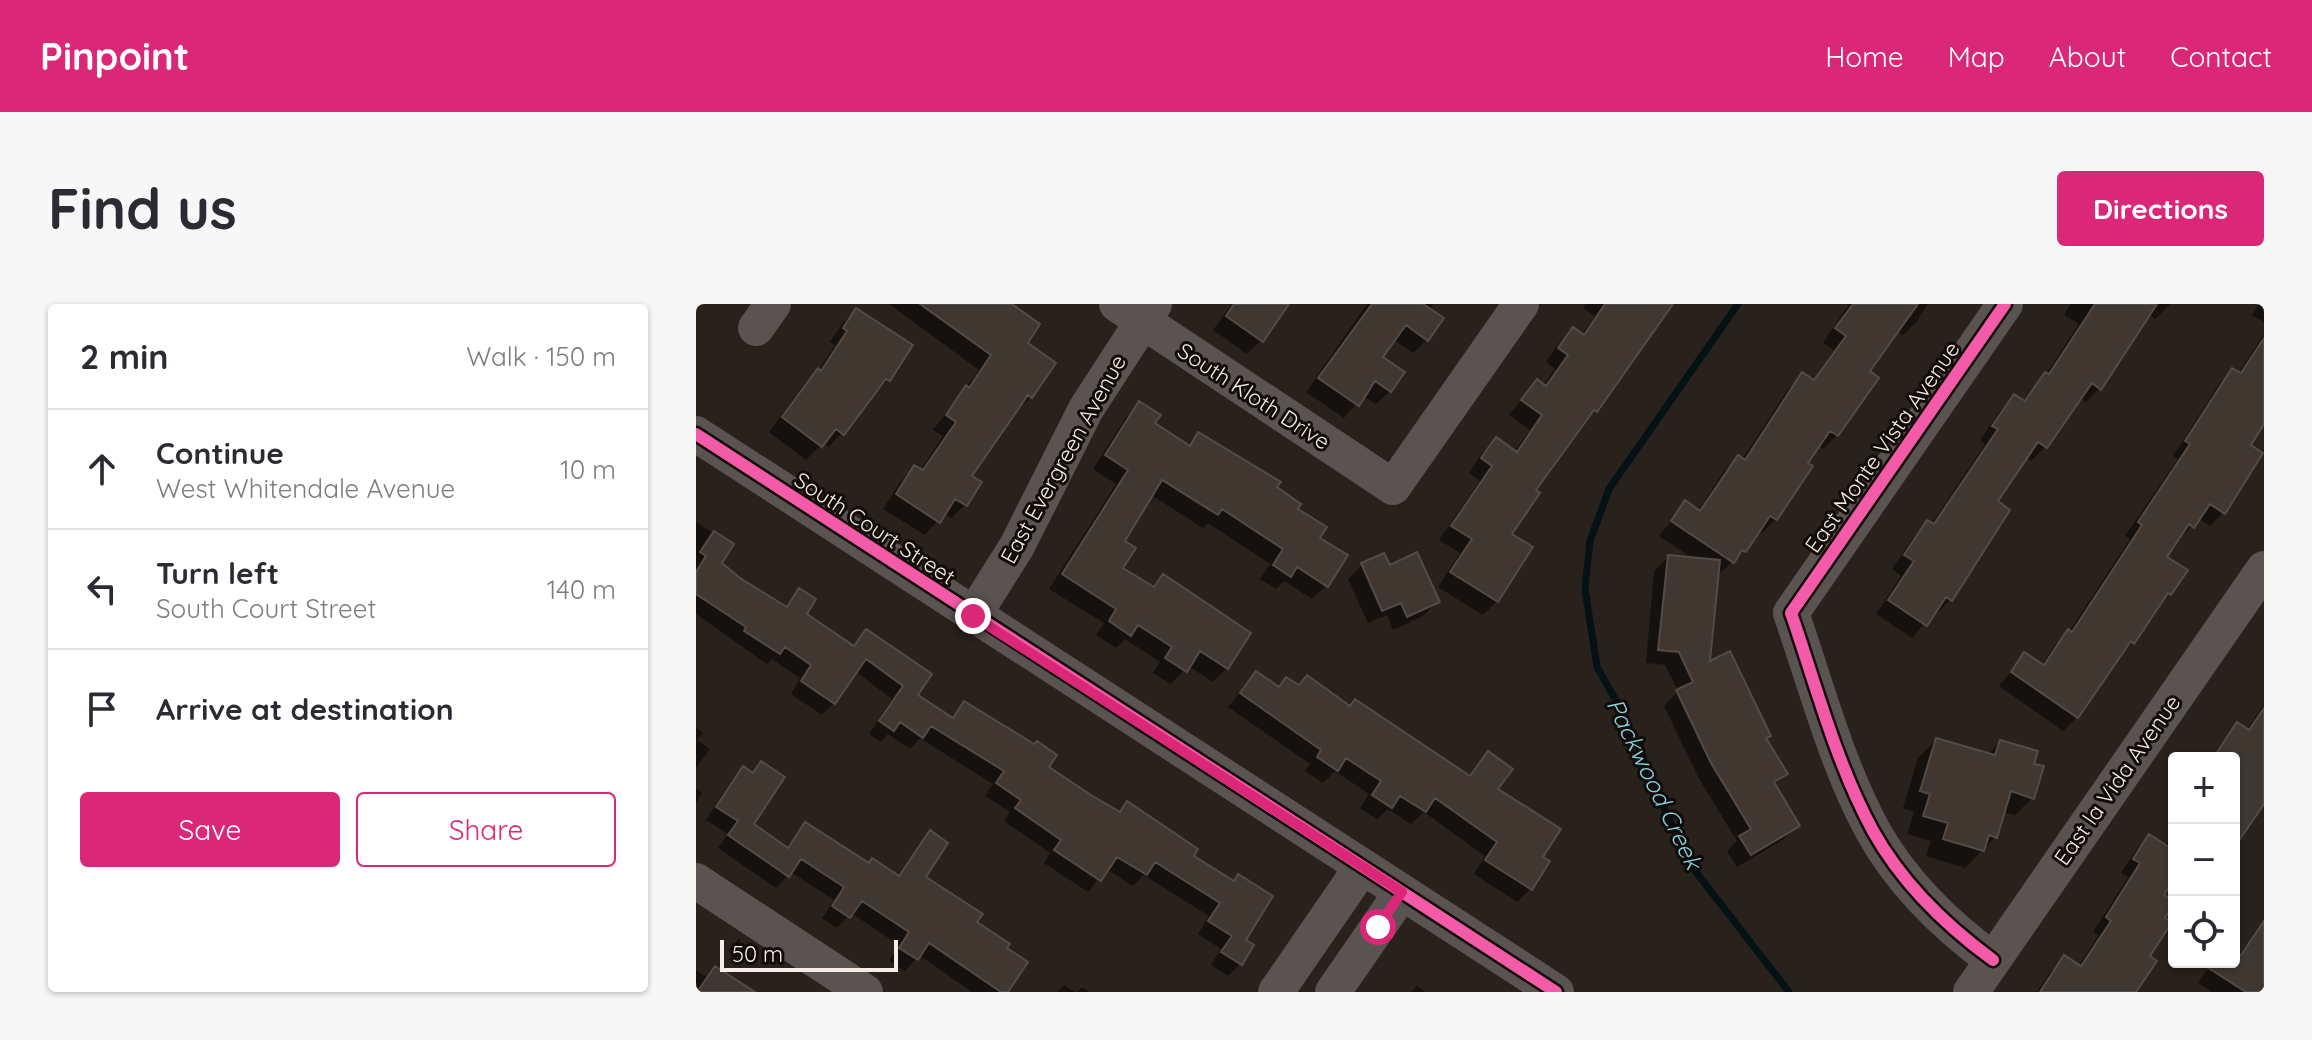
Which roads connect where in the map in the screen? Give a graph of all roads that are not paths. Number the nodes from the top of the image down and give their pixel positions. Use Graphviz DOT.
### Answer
graph roads {
  1 [pos="1521,304"];
  2 [pos="2005,304"];
  3 [pos="1138,310"];
  4 [pos="696,434"];
  5 [pos="2264,569"];
  6 [pos="973,616"];
  7 [pos="1362,867"];
  8 [pos="696,881"];
  9 [pos="1402,892"];
  10 [pos="1993,960"];
  11 [pos="865,992"];
  12 [pos="1276,992"];
  13 [pos="1333,992"];
  14 [pos="1556,992"];
  15 [pos="1971,992"];
  1 -- 3 [label="street, South Kloth Drive"];
  2 -- 10 [label="street, East Monte Vista Avenue"];
  3 -- 6 [label="street, East Evergreen Avenue"];
  4 -- 6 [label="street, South Court Street"];
  5 -- 10 [label="street, East la Vida Avenue"];
  6 -- 7 [label="street, South Court Street"];
  7 -- 9 [label="street, South Court Street"];
  7 -- 12 [label="street"];
  8 -- 11 [label="street"];
  9 -- 13 [label="street"];
  9 -- 14 [label="street, South Court Street"];
  10 -- 15 [label="street, East la Vida Avenue"];
}
